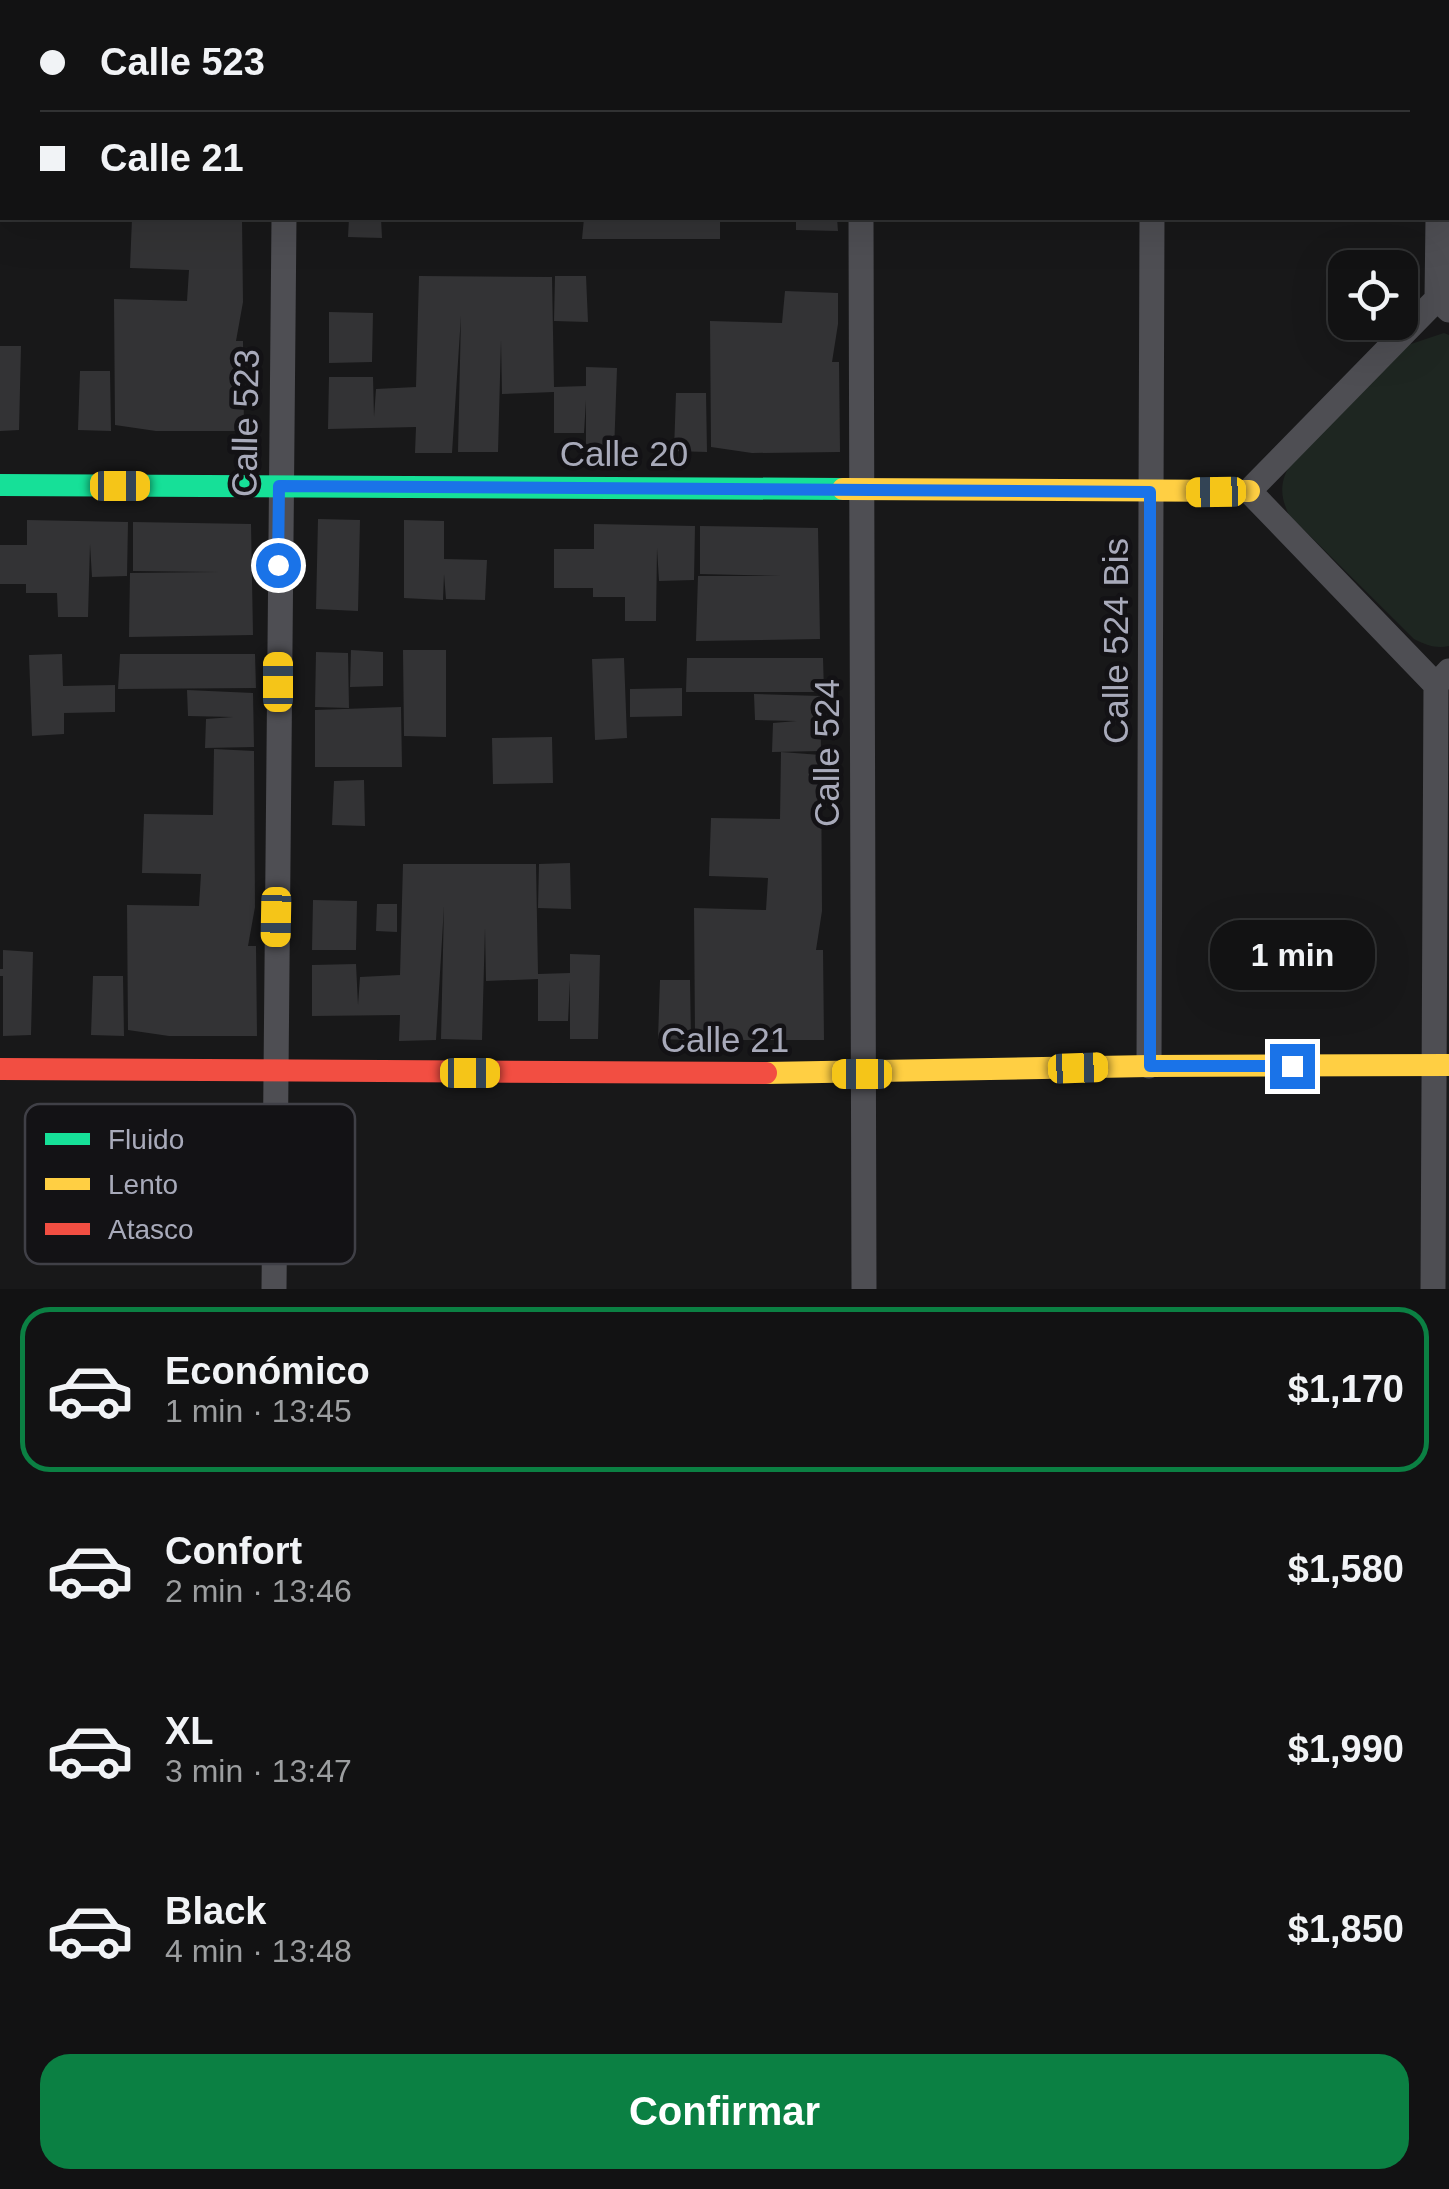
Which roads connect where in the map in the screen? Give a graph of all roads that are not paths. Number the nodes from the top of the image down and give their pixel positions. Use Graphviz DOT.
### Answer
graph roads {
  1 [pos="284,220"];
  2 [pos="861,220"];
  3 [pos="1152,220"];
  4 [pos="1438,220"];
  5 [pos="1443,304"];
  6 [pos="0,485"];
  7 [pos="279,486"];
  8 [pos="862,490"];
  9 [pos="1248,491"];
  10 [pos="1150,492"];
  11 [pos="1442,678"];
  12 [pos="1150,1066"];
  13 [pos="1442,1066"];
  14 [pos="0,1070"];
  15 [pos="275,1073"];
  16 [pos="862,1074"];
  17 [pos="275,1104"];
  18 [pos="274,1264"];
  19 [pos="274,1289"];
  20 [pos="864,1289"];
  21 [pos="1432,1289"];
  1 -- 7 [label="street, Calle 523"];
  2 -- 8 [label="street, Calle 524"];
  3 -- 10 [label="street, Calle 524 Bis"];
  4 -- 5 [label="street"];
  5 -- 9 [label="street"];
  6 -- 7 [label="street, Calle 20"];
  7 -- 8 [label="street, Calle 20"];
  7 -- 15 [label="street, Calle 523"];
  8 -- 10 [label="street, Calle 20"];
  8 -- 16 [label="street, Calle 524"];
  9 -- 10 [label="street, Calle 20"];
  9 -- 11 [label="street"];
  10 -- 12 [label="street, Calle 524 Bis"];
  11 -- 13 [label="street"];
  12 -- 13 [label="street, Calle 21"];
  12 -- 16 [label="street, Calle 21"];
  13 -- 21 [label="street"];
  14 -- 15 [label="street, Calle 21"];
  15 -- 16 [label="street, Calle 21"];
  15 -- 17 [label="street, Calle 523"];
  16 -- 20 [label="street, Calle 524"];
  18 -- 19 [label="street, Calle 523"];
}
